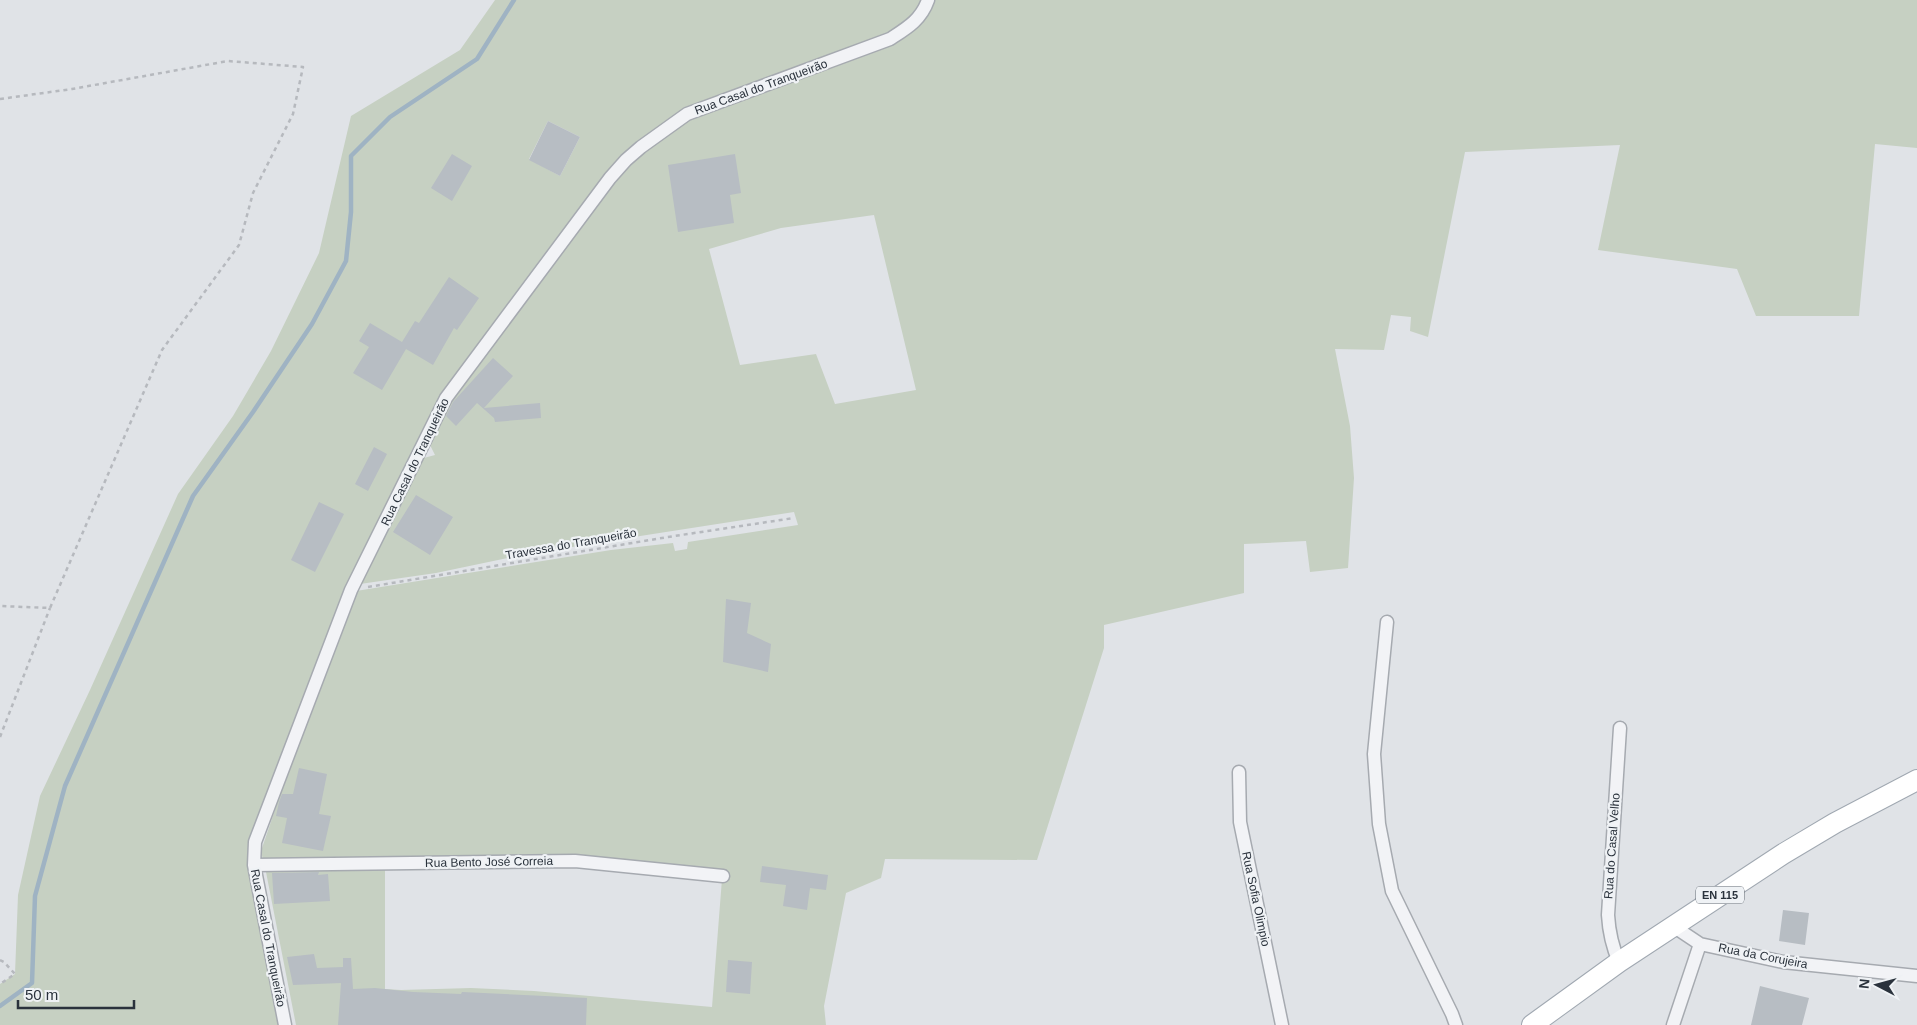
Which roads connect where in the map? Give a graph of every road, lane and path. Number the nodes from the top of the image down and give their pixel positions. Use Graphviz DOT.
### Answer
graph roads {
  1 [pos="928,0"];
  2 [pos="0,99"];
  3 [pos="794,518"];
  4 [pos="351,590"];
  5 [pos="0,606"];
  6 [pos="50,608"];
  7 [pos="1387,622"];
  8 [pos="1620,728"];
  9 [pos="0,737"];
  10 [pos="1239,772"];
  11 [pos="1917,780"];
  12 [pos="254,865"];
  13 [pos="722,876"];
  14 [pos="1673,926"];
  15 [pos="1700,944"];
  16 [pos="0,960"];
  17 [pos="1619,962"];
  18 [pos="1917,976"];
  19 [pos="0,984"];
  20 [pos="284,1025"];
  21 [pos="1282,1025"];
  22 [pos="1456,1025"];
  23 [pos="1532,1025"];
  24 [pos="1673,1025"];
  1 -- 4 [label="street, Rua Casal do Tranqueirão"];
  2 -- 6 [label="path"];
  3 -- 4 [label="path, Travessa do Tranqueirão"];
  4 -- 12 [label="street, Rua Casal do Tranqueirão"];
  5 -- 6 [label="path"];
  6 -- 9 [label="path"];
  7 -- 22 [label="street"];
  8 -- 17 [label="street, Rua do Casal Velho"];
  10 -- 21 [label="street, Rua Sofia Olimpio"];
  11 -- 14 [label="main road, EN 115"];
  12 -- 13 [label="street, Rua Bento José Correia"];
  12 -- 20 [label="street, Rua Casal do Tranqueirão"];
  14 -- 15 [label="street, Rua da Corujeira"];
  14 -- 17 [label="main road, EN 115"];
  15 -- 18 [label="street, Rua da Corujeira"];
  15 -- 24 [label="street"];
  16 -- 19 [label="path"];
  17 -- 23 [label="main road, EN 115"];
}
